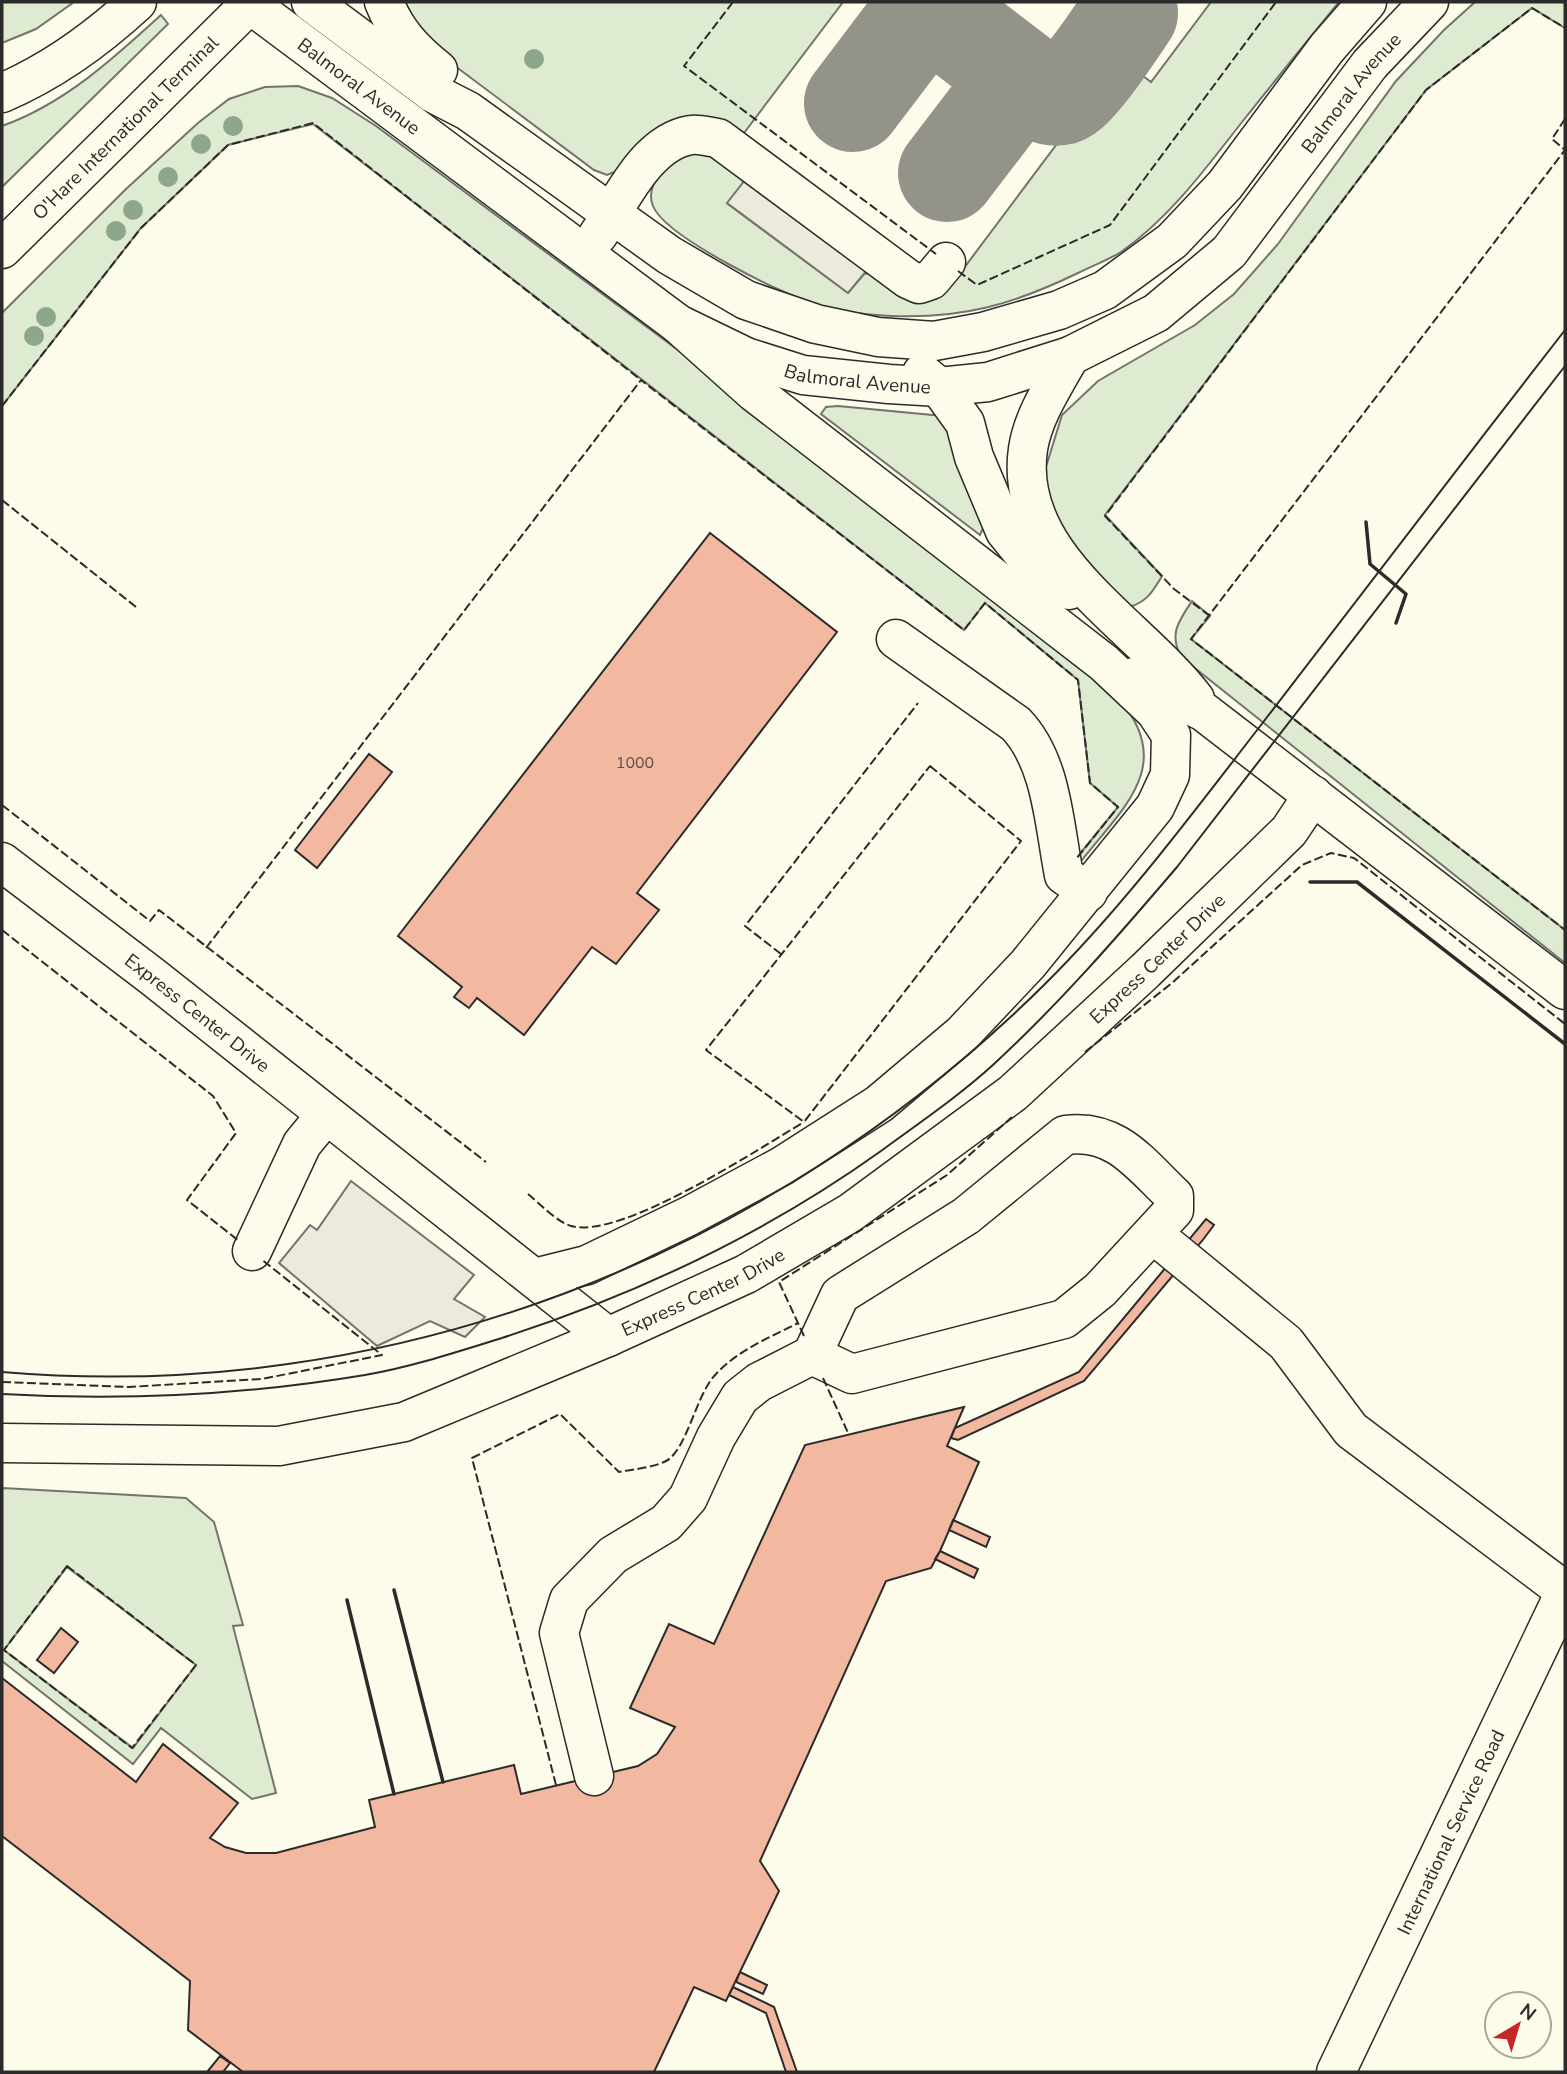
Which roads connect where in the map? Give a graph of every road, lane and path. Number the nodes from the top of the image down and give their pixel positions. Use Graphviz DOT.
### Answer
graph roads {
  1 [pos="137,2"];
  2 [pos="311,2"];
  3 [pos="384,2"];
  4 [pos="1367,2"];
  5 [pos="1429,2"];
  6 [pos="249,3"];
  7 [pos="2,93"];
  8 [pos="468,111"];
  9 [pos="612,215"];
  10 [pos="2,249"];
  11 [pos="583,255"];
  12 [pos="946,262"];
  13 [pos="678,324"];
  14 [pos="878,337"];
  15 [pos="1070,356"];
  16 [pos="939,387"];
  17 [pos="1135,638"];
  18 [pos="896,639"];
  19 [pos="1104,663"];
  20 [pos="1204,712"];
  21 [pos="1312,795"];
  22 [pos="2,862"];
  23 [pos="1088,892"];
  24 [pos="1565,990"];
  25 [pos="326,1116"];
  26 [pos="1153,1234"];
  27 [pos="252,1251"];
  28 [pos="535,1278"];
  29 [pos="608,1337"];
  30 [pos="812,1355"];
  31 [pos="2,1443"];
  32 [pos="1565,1591"];
  33 [pos="594,1776"];
  34 [pos="1336,2072"];
  1 -- 7 [label="street"];
  2 -- 8 [label="street, Balmoral Avenue"];
  3 -- 8 [label="street"];
  4 -- 14 [label="street, Balmoral Avenue"];
  5 -- 15 [label="street, Balmoral Avenue"];
  6 -- 10 [label="street, O'Hare International Terminal"];
  6 -- 11 [label="street, Balmoral Avenue"];
  8 -- 9 [label="street, Balmoral Avenue"];
  9 -- 11 [label="street"];
  9 -- 12 [label="street"];
  9 -- 14 [label="street, Balmoral Avenue"];
  11 -- 13 [label="street, Balmoral Avenue"];
  13 -- 16 [label="street, Balmoral Avenue"];
  13 -- 19 [label="street"];
  14 -- 16 [label="street"];
  15 -- 16 [label="street, Balmoral Avenue"];
  15 -- 17 [label="street"];
  16 -- 17 [label="street"];
  17 -- 20 [label="street"];
  18 -- 23 [label="street"];
  19 -- 20 [label="street"];
  19 -- 23 [label="street"];
  20 -- 21 [label="street"];
  21 -- 24 [label="street"];
  21 -- 29 [label="street, Express Center Drive"];
  22 -- 25 [label="street, Express Center Drive"];
  23 -- 28 [label="street"];
  25 -- 27 [label="street"];
  25 -- 28 [label="street, Express Center Drive"];
  26 -- 30 [label="street"];
  26 -- 30 [label="street"];
  26 -- 32 [label="street"];
  28 -- 29 [label="street, Express Center Drive"];
  29 -- 31 [label="street"];
  30 -- 33 [label="street"];
  32 -- 34 [label="street, International Service Road"];
}
